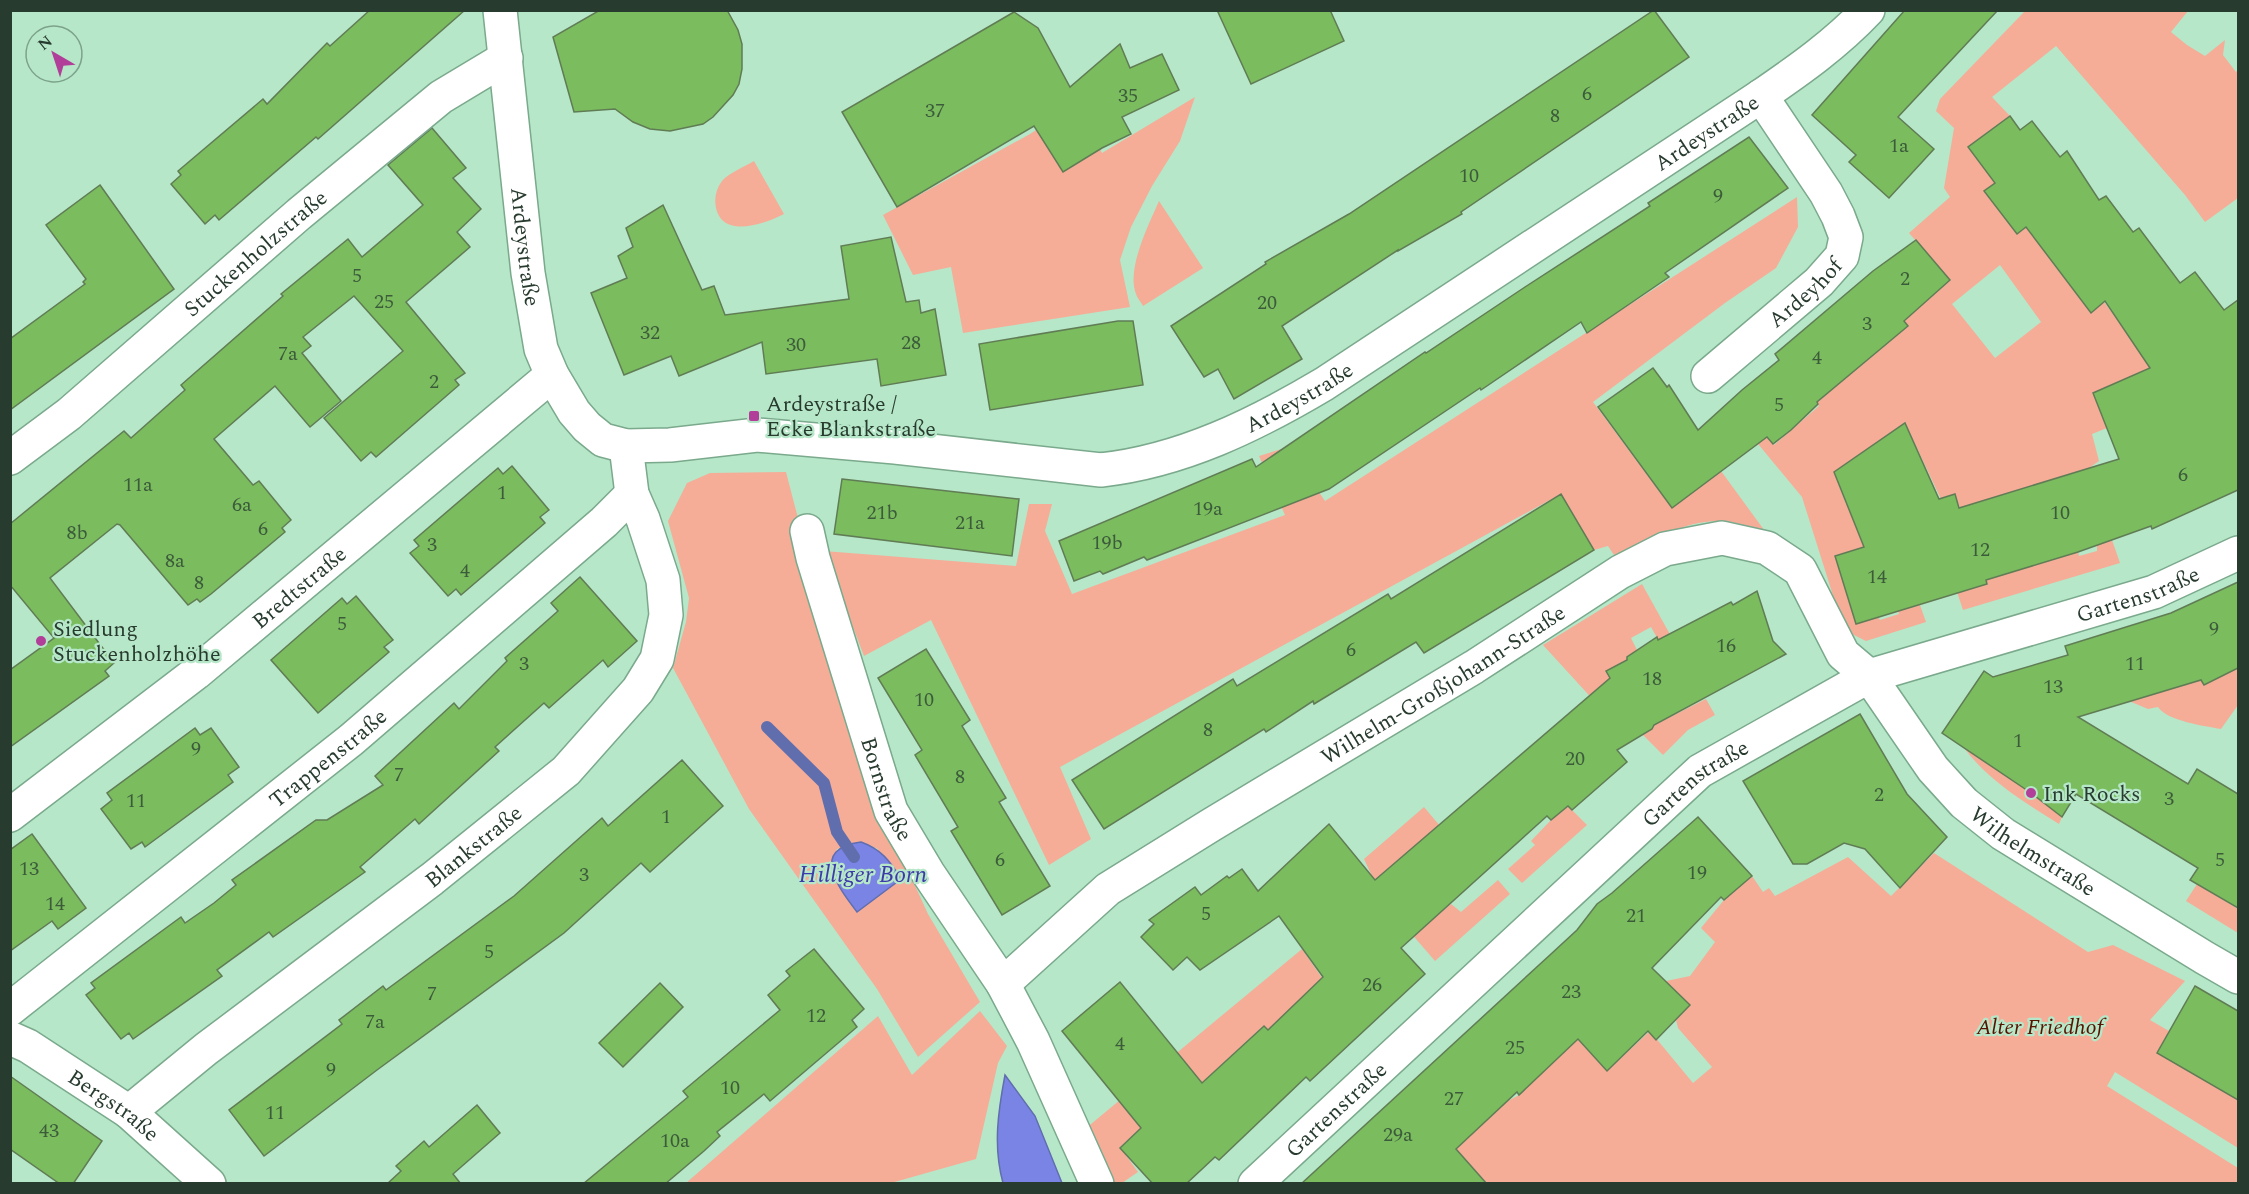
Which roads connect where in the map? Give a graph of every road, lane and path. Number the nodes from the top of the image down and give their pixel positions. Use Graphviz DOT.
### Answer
graph roads {
  1 [pos="500,10"];
  2 [pos="1868,10"];
  3 [pos="506,58"];
  4 [pos="1761,96"];
  5 [pos="552,375"];
  6 [pos="1708,376"];
  7 [pos="626,446"];
  8 [pos="10,458"];
  9 [pos="632,494"];
  10 [pos="807,531"];
  11 [pos="2238,553"];
  12 [pos="1869,676"];
  13 [pos="10,815"];
  14 [pos="2238,977"];
  15 [pos="1003,984"];
  16 [pos="10,1009"];
  17 [pos="10,1038"];
  18 [pos="129,1112"];
  19 [pos="209,1184"];
  20 [pos="1097,1184"];
  21 [pos="1255,1184"];
  1 -- 3 [label="street, Ardeystraße"];
  2 -- 4 [label="street, Ardeystraße"];
  3 -- 5 [label="street, Ardeystraße"];
  3 -- 8 [label="street, Stuckenholzstraße"];
  4 -- 6 [label="street, Ardeyhof"];
  4 -- 7 [label="street, Ardeystraße"];
  5 -- 7 [label="street, Ardeystraße"];
  5 -- 13 [label="street, Bredtstraße"];
  7 -- 9 [label="street"];
  9 -- 16 [label="street, Trappenstraße"];
  9 -- 18 [label="street, Blankstraße"];
  10 -- 15 [label="street, Bornstraße"];
  11 -- 12 [label="street, Gartenstraße"];
  12 -- 14 [label="street, Wilhelmstraße"];
  12 -- 15 [label="street, Wilhelm-Großjohann-Straße"];
  12 -- 21 [label="street, Gartenstraße"];
  15 -- 20 [label="street, Bornstraße"];
  17 -- 18 [label="street, Bergstraße"];
  18 -- 19 [label="street, Bergstraße"];
}
